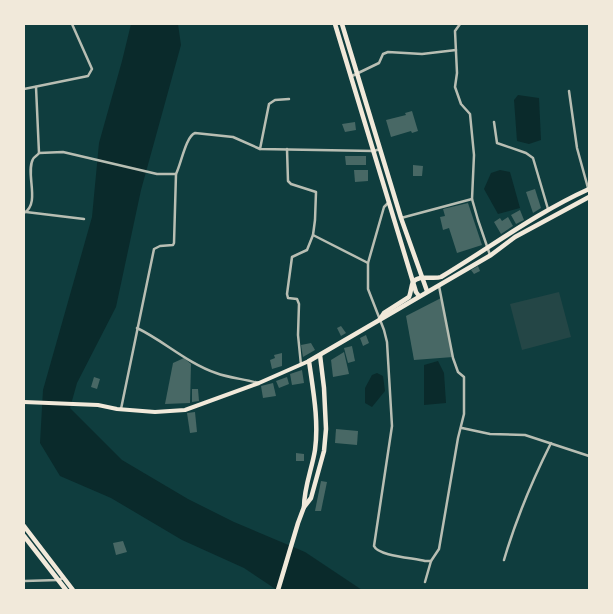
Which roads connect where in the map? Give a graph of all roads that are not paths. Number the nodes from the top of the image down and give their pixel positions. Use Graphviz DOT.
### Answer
graph roads {
  1 [pos="72,24"];
  2 [pos="335,24"];
  3 [pos="342,24"];
  4 [pos="460,24"];
  5 [pos="456,50"];
  6 [pos="357,73"];
  7 [pos="352,76"];
  8 [pos="36,87"];
  9 [pos="24,89"];
  10 [pos="569,92"];
  11 [pos="289,99"];
  12 [pos="494,122"];
  13 [pos="260,149"];
  14 [pos="287,149"];
  15 [pos="380,149"];
  16 [pos="374,151"];
  17 [pos="40,153"];
  18 [pos="176,174"];
  19 [pos="589,189"];
  20 [pos="589,197"];
  21 [pos="472,199"];
  22 [pos="389,202"];
  23 [pos="548,209"];
  24 [pos="25,212"];
  25 [pos="401,218"];
  26 [pos="84,219"];
  27 [pos="313,235"];
  28 [pos="407,235"];
  29 [pos="399,237"];
  30 [pos="487,250"];
  31 [pos="491,255"];
  32 [pos="368,263"];
  33 [pos="422,277"];
  34 [pos="414,281"];
  35 [pos="439,286"];
  36 [pos="427,291"];
  37 [pos="419,296"];
  38 [pos="380,319"];
  39 [pos="137,328"];
  40 [pos="320,355"];
  41 [pos="309,361"];
  42 [pos="301,365"];
  43 [pos="259,383"];
  44 [pos="24,402"];
  45 [pos="121,410"];
  46 [pos="462,428"];
  47 [pos="551,443"];
  48 [pos="589,456"];
  49 [pos="304,507"];
  50 [pos="24,526"];
  51 [pos="24,536"];
  52 [pos="504,560"];
  53 [pos="431,561"];
  54 [pos="63,578"];
  55 [pos="58,580"];
  56 [pos="24,581"];
  57 [pos="425,582"];
  58 [pos="66,590"];
  59 [pos="73,590"];
  60 [pos="278,590"];
  1 -- 8 [label="street"];
  2 -- 7 [label="highway"];
  3 -- 6 [label="highway"];
  4 -- 5 [label="street"];
  5 -- 6 [label="street"];
  5 -- 21 [label="street"];
  6 -- 7 [label="street"];
  6 -- 15 [label="highway"];
  7 -- 16 [label="highway"];
  8 -- 9 [label="street"];
  8 -- 17 [label="street"];
  10 -- 19 [label="street"];
  11 -- 13 [label="street"];
  12 -- 23 [label="street"];
  13 -- 14 [label="street"];
  13 -- 18 [label="street"];
  14 -- 16 [label="street"];
  14 -- 27 [label="street"];
  15 -- 16 [label="street"];
  15 -- 25 [label="highway"];
  16 -- 22 [label="highway"];
  17 -- 18 [label="street"];
  17 -- 24 [label="street"];
  18 -- 39 [label="street"];
  19 -- 23 [label="highway"];
  20 -- 31 [label="highway"];
  21 -- 25 [label="street"];
  21 -- 30 [label="street"];
  22 -- 29 [label="highway"];
  22 -- 32 [label="street"];
  23 -- 30 [label="highway"];
  24 -- 26 [label="street"];
  25 -- 28 [label="highway"];
  27 -- 32 [label="street"];
  27 -- 42 [label="street"];
  28 -- 29 [label="highway"];
  28 -- 33 [label="highway"];
  29 -- 34 [label="highway"];
  30 -- 31 [label="street"];
  30 -- 33 [label="highway"];
  31 -- 35 [label="highway"];
  32 -- 38 [label="street"];
  33 -- 34 [label="highway"];
  33 -- 36 [label="highway"];
  34 -- 37 [label="highway"];
  34 -- 38 [label="highway"];
  35 -- 36 [label="highway"];
  35 -- 46 [label="street"];
  36 -- 37 [label="highway"];
  37 -- 38 [label="highway"];
  38 -- 40 [label="highway"];
  38 -- 53 [label="street"];
  39 -- 43 [label="street"];
  39 -- 45 [label="street"];
  40 -- 41 [label="highway"];
  40 -- 49 [label="highway"];
  41 -- 42 [label="main road"];
  41 -- 49 [label="highway"];
  42 -- 43 [label="main road"];
  43 -- 45 [label="main road"];
  44 -- 45 [label="main road"];
  46 -- 47 [label="street"];
  46 -- 53 [label="street"];
  47 -- 48 [label="street"];
  47 -- 52 [label="street"];
  49 -- 60 [label="highway"];
  50 -- 54 [label="highway"];
  51 -- 55 [label="highway"];
  53 -- 57 [label="street"];
  54 -- 55 [label="street"];
  54 -- 59 [label="highway"];
  55 -- 56 [label="street"];
  55 -- 58 [label="highway"];
}
